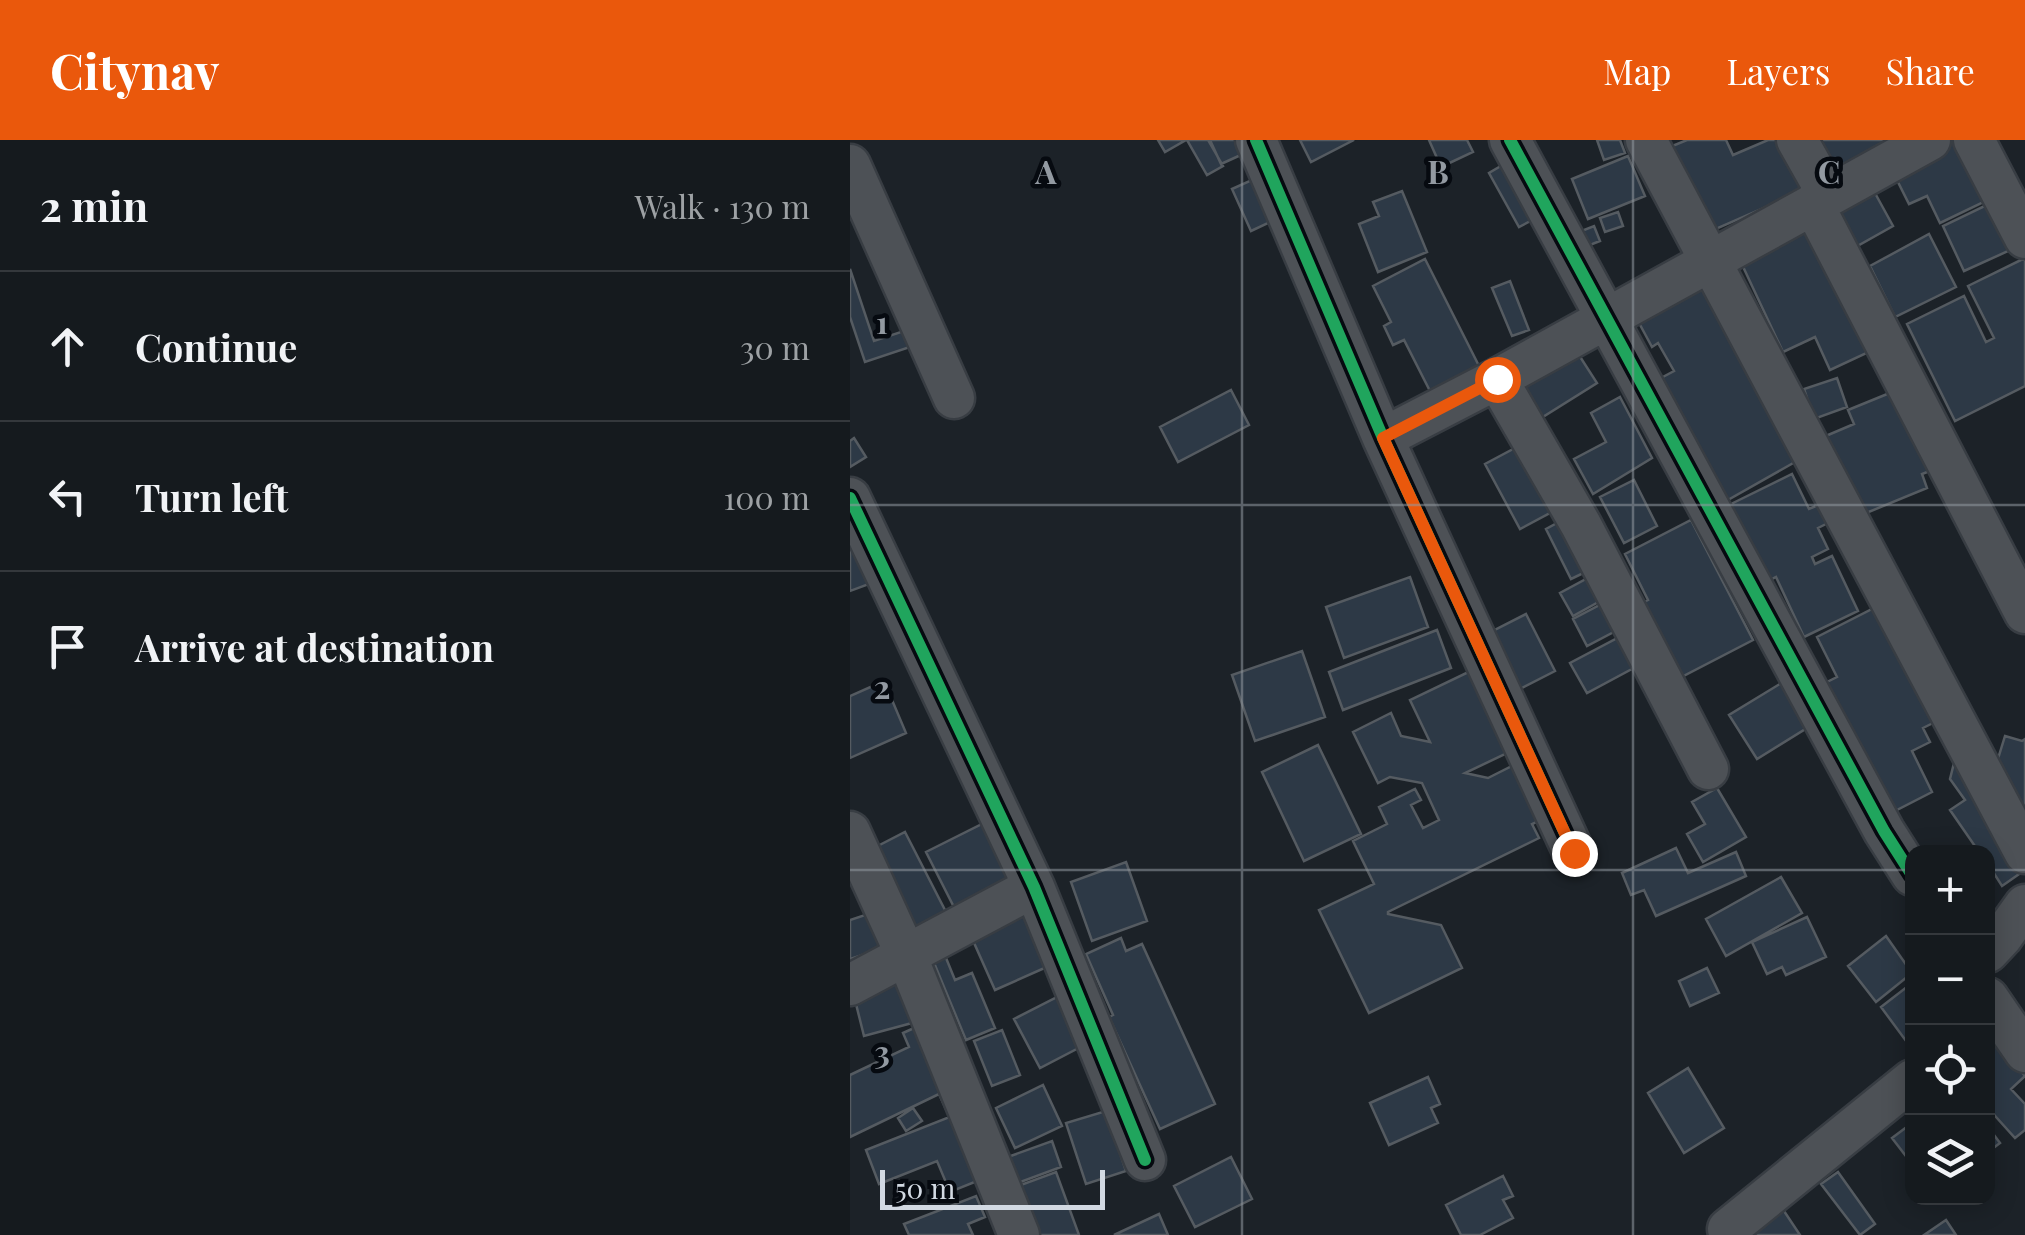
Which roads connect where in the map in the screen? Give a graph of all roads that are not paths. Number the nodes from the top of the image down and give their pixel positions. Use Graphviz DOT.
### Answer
graph roads {
  1 [pos="1256,140"];
  2 [pos="1510,140"];
  3 [pos="1646,140"];
  4 [pos="1798,140"];
  5 [pos="1930,140"];
  6 [pos="1974,140"];
  7 [pos="850,165"];
  8 [pos="1820,199"];
  9 [pos="2025,238"];
  10 [pos="1712,259"];
  11 [pos="1605,317"];
  12 [pos="1497,379"];
  13 [pos="954,398"];
  14 [pos="1383,438"];
  15 [pos="850,498"];
  16 [pos="2025,613"];
  17 [pos="1708,768"];
  18 [pos="850,832"];
  19 [pos="1574,853"];
  20 [pos="2025,853"];
  21 [pos="1905,864"];
  22 [pos="1034,887"];
  23 [pos="2025,905"];
  24 [pos="1995,945"];
  25 [pos="908,957"];
  26 [pos="850,985"];
  27 [pos="1995,1016"];
  28 [pos="2025,1052"];
  29 [pos="1905,1086"];
  30 [pos="1145,1160"];
  31 [pos="1728,1229"];
  32 [pos="1019,1235"];
  1 -- 14 [label="street"];
  2 -- 11 [label="street"];
  3 -- 10 [label="street"];
  4 -- 8 [label="street"];
  5 -- 8 [label="street"];
  6 -- 9 [label="street"];
  7 -- 13 [label="street"];
  8 -- 10 [label="street"];
  8 -- 16 [label="street"];
  10 -- 11 [label="street"];
  10 -- 20 [label="street"];
  11 -- 12 [label="street"];
  11 -- 21 [label="street"];
  12 -- 14 [label="street"];
  12 -- 17 [label="street"];
  14 -- 19 [label="street"];
  15 -- 22 [label="street"];
  18 -- 25 [label="street"];
  22 -- 25 [label="street"];
  22 -- 30 [label="street"];
  23 -- 24 [label="street"];
  25 -- 26 [label="street"];
  25 -- 32 [label="street"];
  27 -- 28 [label="street"];
  29 -- 31 [label="street"];
}
